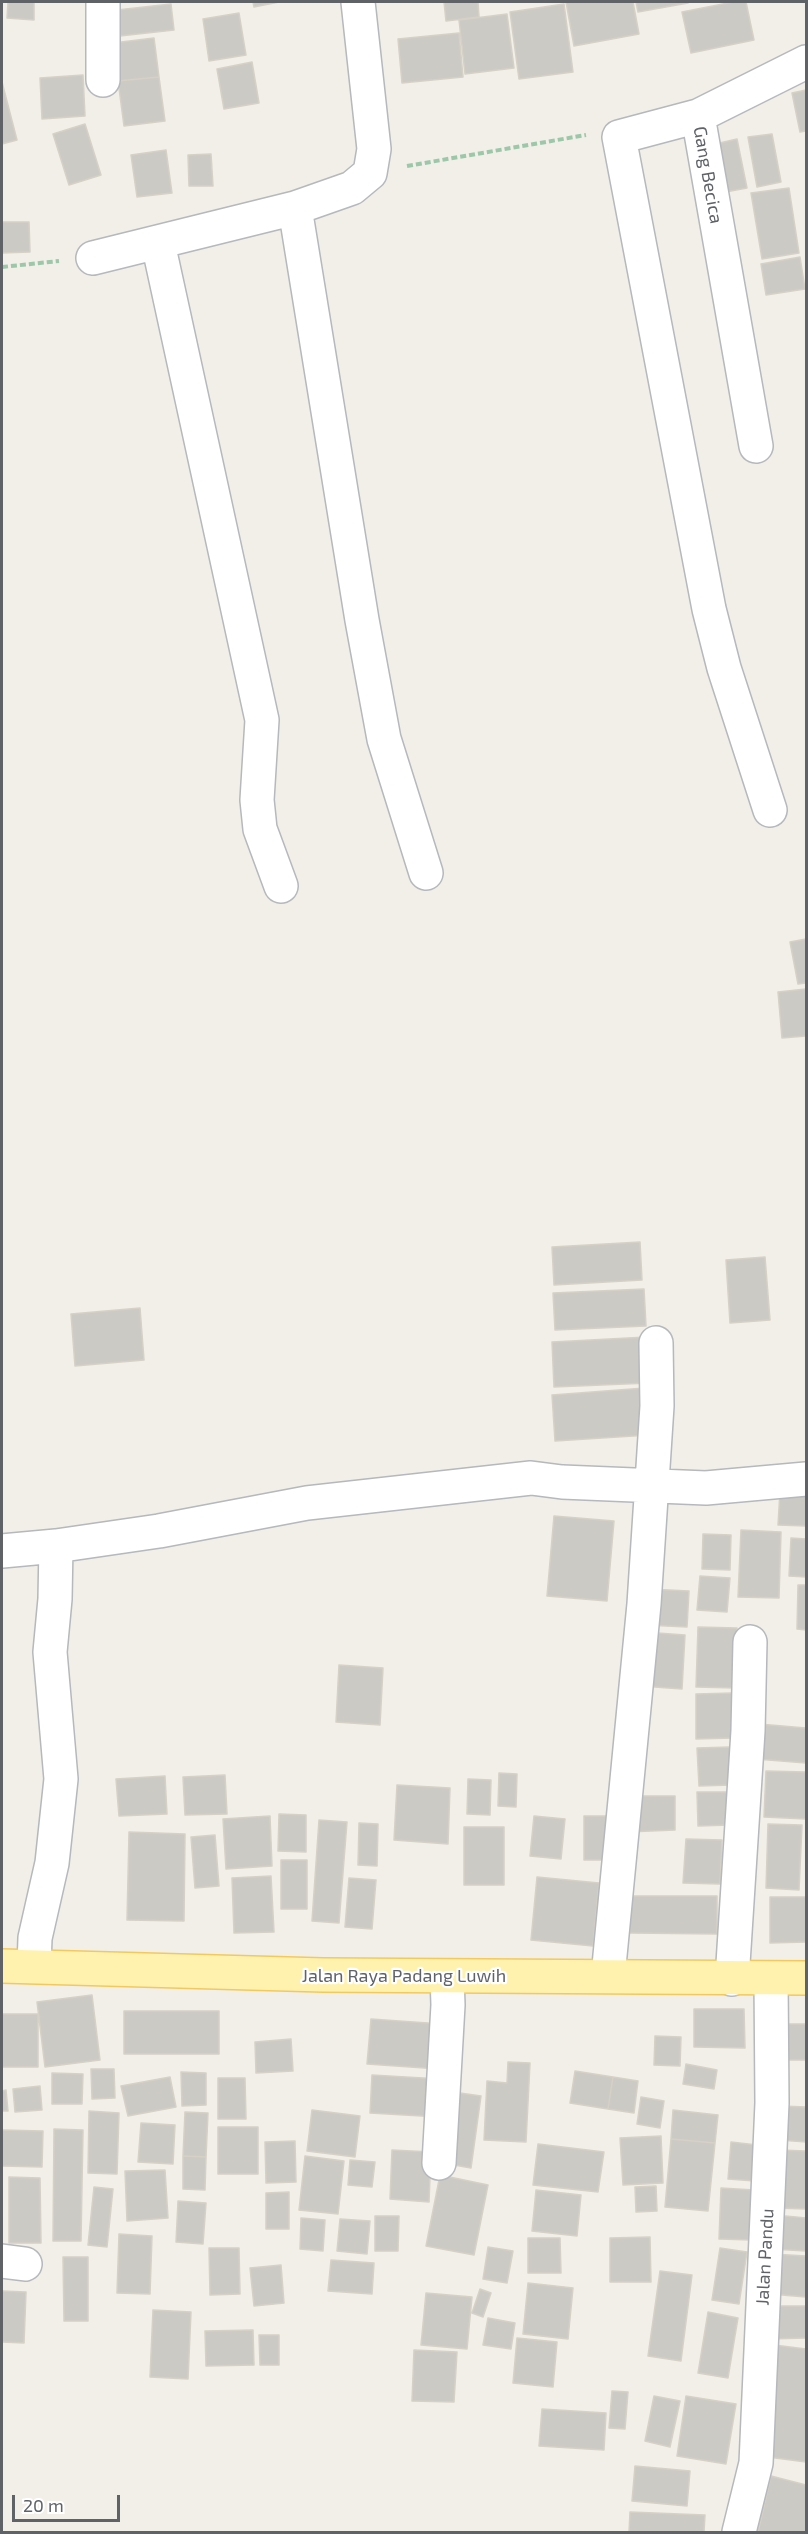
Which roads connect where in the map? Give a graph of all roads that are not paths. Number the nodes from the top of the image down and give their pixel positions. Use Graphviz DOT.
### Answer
graph roads {
  1 [pos="102,2"];
  2 [pos="358,2"];
  3 [pos="807,62"];
  4 [pos="103,80"];
  5 [pos="698,116"];
  6 [pos="295,208"];
  7 [pos="158,243"];
  8 [pos="93,258"];
  9 [pos="756,446"];
  10 [pos="770,810"];
  11 [pos="426,873"];
  12 [pos="281,886"];
  13 [pos="656,1343"];
  14 [pos="807,1479"];
  15 [pos="652,1485"];
  16 [pos="56,1546"];
  17 [pos="2,1551"];
  18 [pos="750,1642"];
  19 [pos="2,1966"];
  20 [pos="34,1966"];
  21 [pos="609,1976"];
  22 [pos="447,1977"];
  23 [pos="807,1978"];
  24 [pos="732,1979"];
  25 [pos="771,1979"];
  26 [pos="439,2163"];
  27 [pos="739,2532"];
  1 -- 4 [label="street"];
  2 -- 6 [label="street"];
  3 -- 5 [label="street, Gang Becica"];
  5 -- 9 [label="street, Gang Becica"];
  5 -- 10 [label="street"];
  6 -- 7 [label="street"];
  6 -- 11 [label="street"];
  7 -- 8 [label="street"];
  7 -- 12 [label="street"];
  13 -- 15 [label="street"];
  14 -- 15 [label="street"];
  15 -- 16 [label="street"];
  15 -- 21 [label="street"];
  16 -- 17 [label="street"];
  16 -- 20 [label="street"];
  18 -- 24 [label="street"];
  19 -- 20 [label="main road, Jalan Raya Padang Luwih"];
  20 -- 22 [label="main road, Jalan Raya Padang Luwih"];
  21 -- 22 [label="main road, Jalan Raya Padang Luwih"];
  21 -- 24 [label="main road, Jalan Raya Padang Luwih"];
  22 -- 26 [label="street"];
  23 -- 25 [label="main road, Jalan Raya Padang Luwih"];
  24 -- 25 [label="main road, Jalan Raya Padang Luwih"];
  25 -- 27 [label="street, Jalan Pandu"];
}
